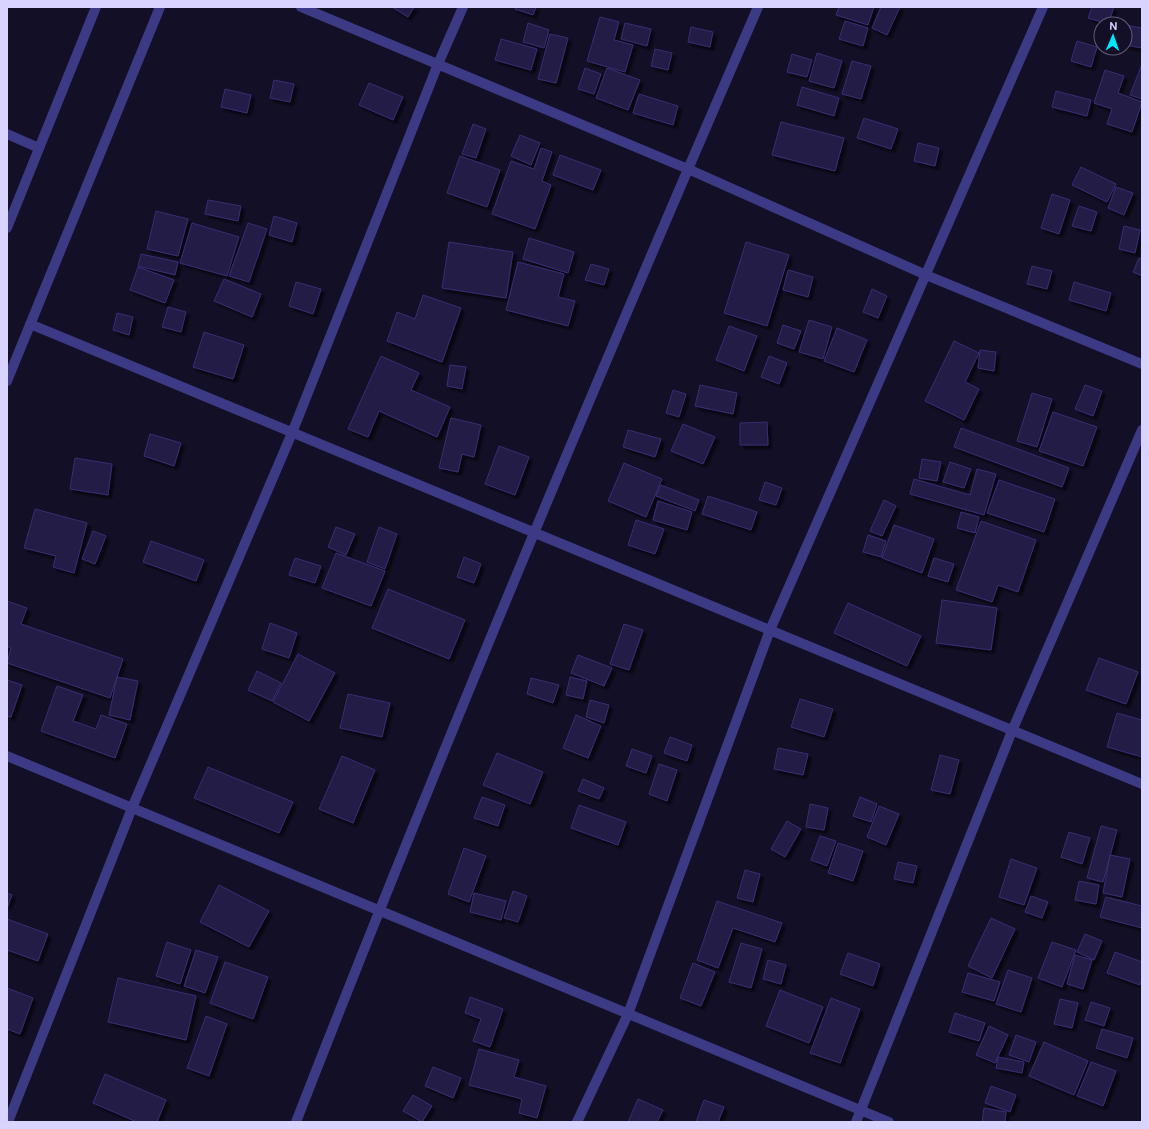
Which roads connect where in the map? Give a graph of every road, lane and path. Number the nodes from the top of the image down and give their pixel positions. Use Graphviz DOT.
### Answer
graph roads {
  1 [pos="96,7"];
  2 [pos="160,7"];
  3 [pos="301,7"];
  4 [pos="463,7"];
  5 [pos="758,7"];
  6 [pos="1043,7"];
  7 [pos="438,64"];
  8 [pos="7,134"];
  9 [pos="39,148"];
  10 [pos="688,169"];
  11 [pos="7,228"];
  12 [pos="926,275"];
  13 [pos="30,324"];
  14 [pos="1142,364"];
  15 [pos="7,381"];
  16 [pos="1142,430"];
  17 [pos="292,433"];
  18 [pos="535,533"];
  19 [pos="770,630"];
  20 [pos="1012,731"];
  21 [pos="7,756"];
  22 [pos="1142,784"];
  23 [pos="132,808"];
  24 [pos="379,910"];
  25 [pos="628,1014"];
  26 [pos="861,1110"];
  27 [pos="8,1122"];
  28 [pos="296,1122"];
  29 [pos="577,1122"];
  30 [pos="856,1122"];
  31 [pos="889,1122"];
  1 -- 9 [label="street"];
  2 -- 13 [label="street"];
  3 -- 7 [label="street"];
  4 -- 7 [label="street"];
  5 -- 10 [label="street"];
  6 -- 12 [label="street"];
  7 -- 10 [label="street"];
  7 -- 17 [label="street"];
  8 -- 9 [label="street"];
  9 -- 11 [label="street"];
  10 -- 12 [label="street"];
  10 -- 18 [label="street"];
  12 -- 14 [label="street"];
  12 -- 19 [label="street"];
  13 -- 15 [label="street"];
  13 -- 17 [label="street"];
  16 -- 20 [label="street"];
  17 -- 18 [label="street"];
  17 -- 23 [label="street"];
  18 -- 19 [label="street"];
  18 -- 24 [label="street"];
  19 -- 20 [label="street"];
  19 -- 25 [label="street"];
  20 -- 22 [label="street"];
  20 -- 26 [label="street"];
  21 -- 23 [label="street"];
  23 -- 24 [label="street"];
  23 -- 27 [label="street"];
  24 -- 25 [label="street"];
  24 -- 28 [label="street"];
  25 -- 26 [label="street"];
  25 -- 29 [label="street"];
  26 -- 30 [label="street"];
  26 -- 31 [label="street"];
}
